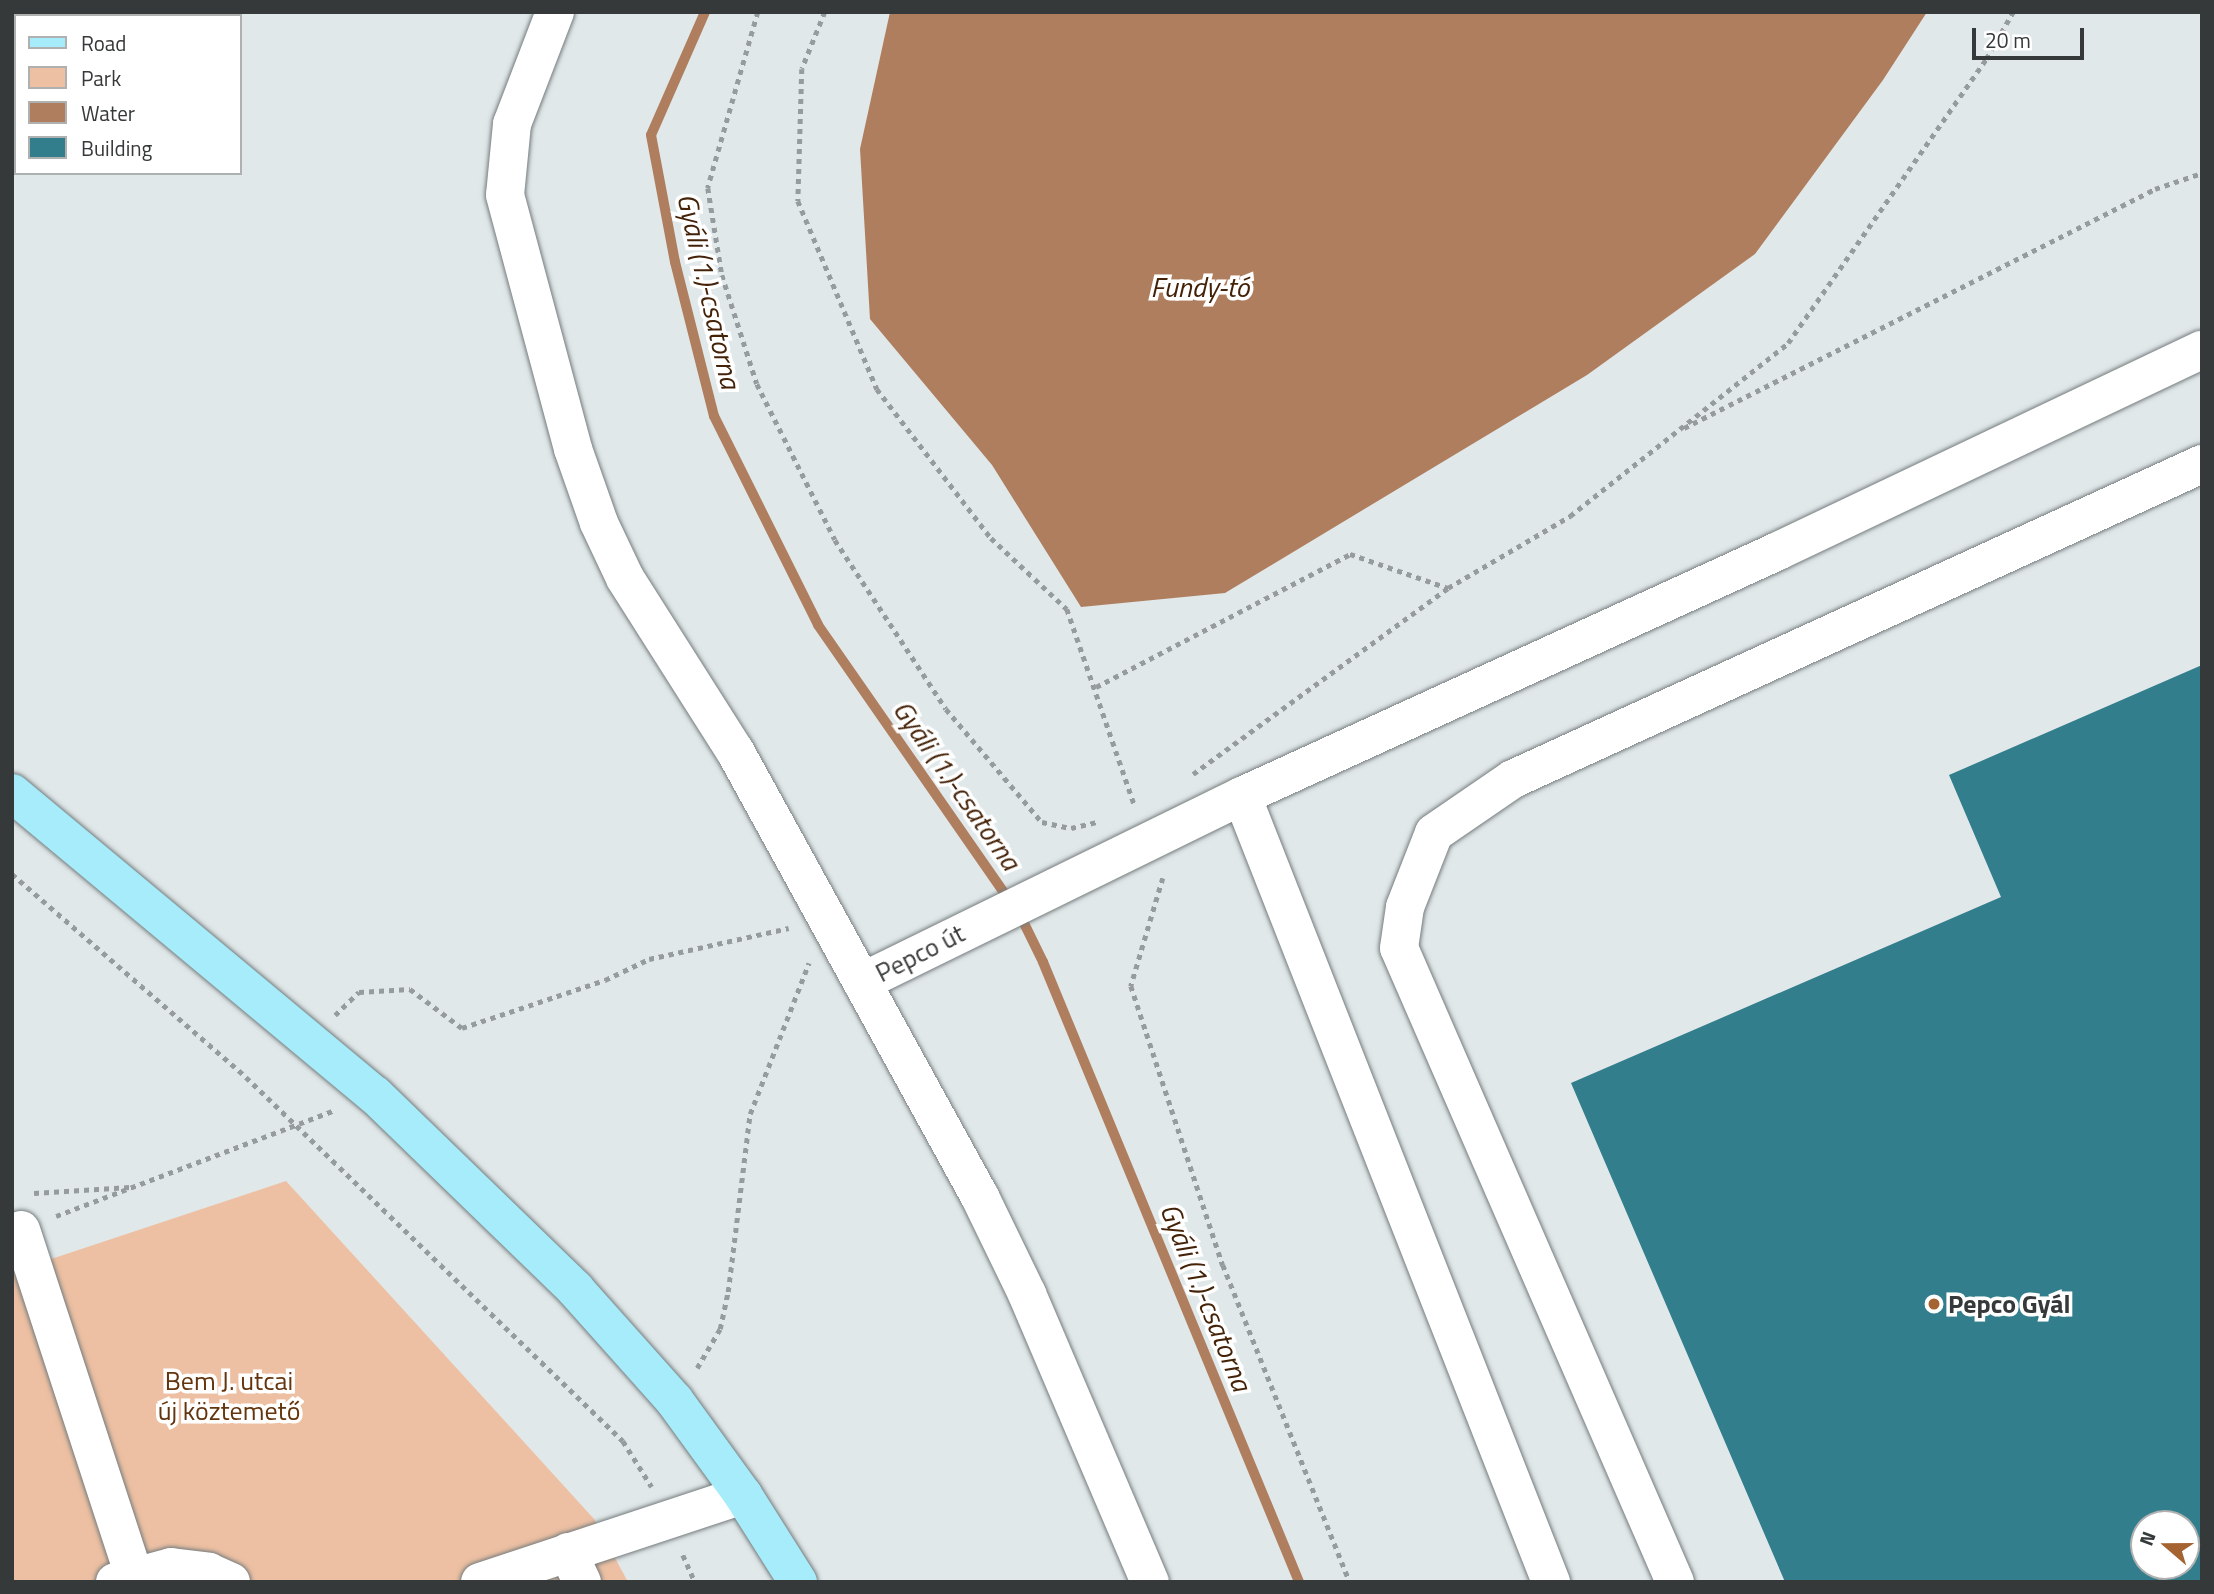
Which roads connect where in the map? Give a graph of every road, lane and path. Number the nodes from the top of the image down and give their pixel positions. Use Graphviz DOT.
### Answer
graph roads {
  1 [pos="555,12"];
  2 [pos="758,12"];
  3 [pos="825,12"];
  4 [pos="2013,12"];
  5 [pos="2202,173"];
  6 [pos="2202,350"];
  7 [pos="1674,434"];
  8 [pos="2202,464"];
  9 [pos="1448,588"];
  10 [pos="1096,687"];
  11 [pos="1182,782"];
  12 [pos="12,793"];
  13 [pos="1241,796"];
  14 [pos="1138,813"];
  15 [pos="1111,819"];
  16 [pos="1179,825"];
  17 [pos="12,874"];
  18 [pos="827,917"];
  19 [pos="862,982"];
  20 [pos="309,1040"];
  21 [pos="374,1095"];
  22 [pos="296,1126"];
  23 [pos="136,1186"];
  24 [pos="23,1211"];
  25 [pos="674,1400"];
  26 [pos="743,1495"];
  27 [pos="666,1518"];
  28 [pos="575,1567"];
  29 [pos="129,1579"];
  30 [pos="231,1582"];
  31 [pos="480,1582"];
  32 [pos="798,1582"];
  33 [pos="1150,1582"];
  34 [pos="1350,1582"];
  35 [pos="1551,1582"];
  36 [pos="1675,1582"];
  1 -- 18 [label="street"];
  2 -- 15 [label="path"];
  3 -- 10 [label="path"];
  4 -- 7 [label="path"];
  5 -- 7 [label="path"];
  6 -- 13 [label="street, Pepco út"];
  7 -- 9 [label="path"];
  8 -- 36 [label="street"];
  9 -- 10 [label="path"];
  9 -- 11 [label="path"];
  10 -- 14 [label="path"];
  12 -- 20 [label="main road"];
  13 -- 16 [label="street, Pepco út"];
  13 -- 35 [label="street"];
  16 -- 19 [label="street, Pepco út"];
  16 -- 34 [label="path"];
  17 -- 22 [label="path"];
  18 -- 19 [label="street"];
  18 -- 20 [label="path"];
  18 -- 25 [label="path"];
  19 -- 33 [label="street"];
  20 -- 21 [label="main road"];
  21 -- 22 [label="path"];
  21 -- 25 [label="main road"];
  22 -- 23 [label="path"];
  22 -- 27 [label="path"];
  23 -- 24 [label="path"];
  23 -- 24 [label="path"];
  24 -- 29 [label="street"];
  25 -- 26 [label="main road"];
  26 -- 27 [label="street"];
  26 -- 32 [label="main road"];
  27 -- 28 [label="street"];
  28 -- 31 [label="street"];
  29 -- 30 [label="street"];
}
